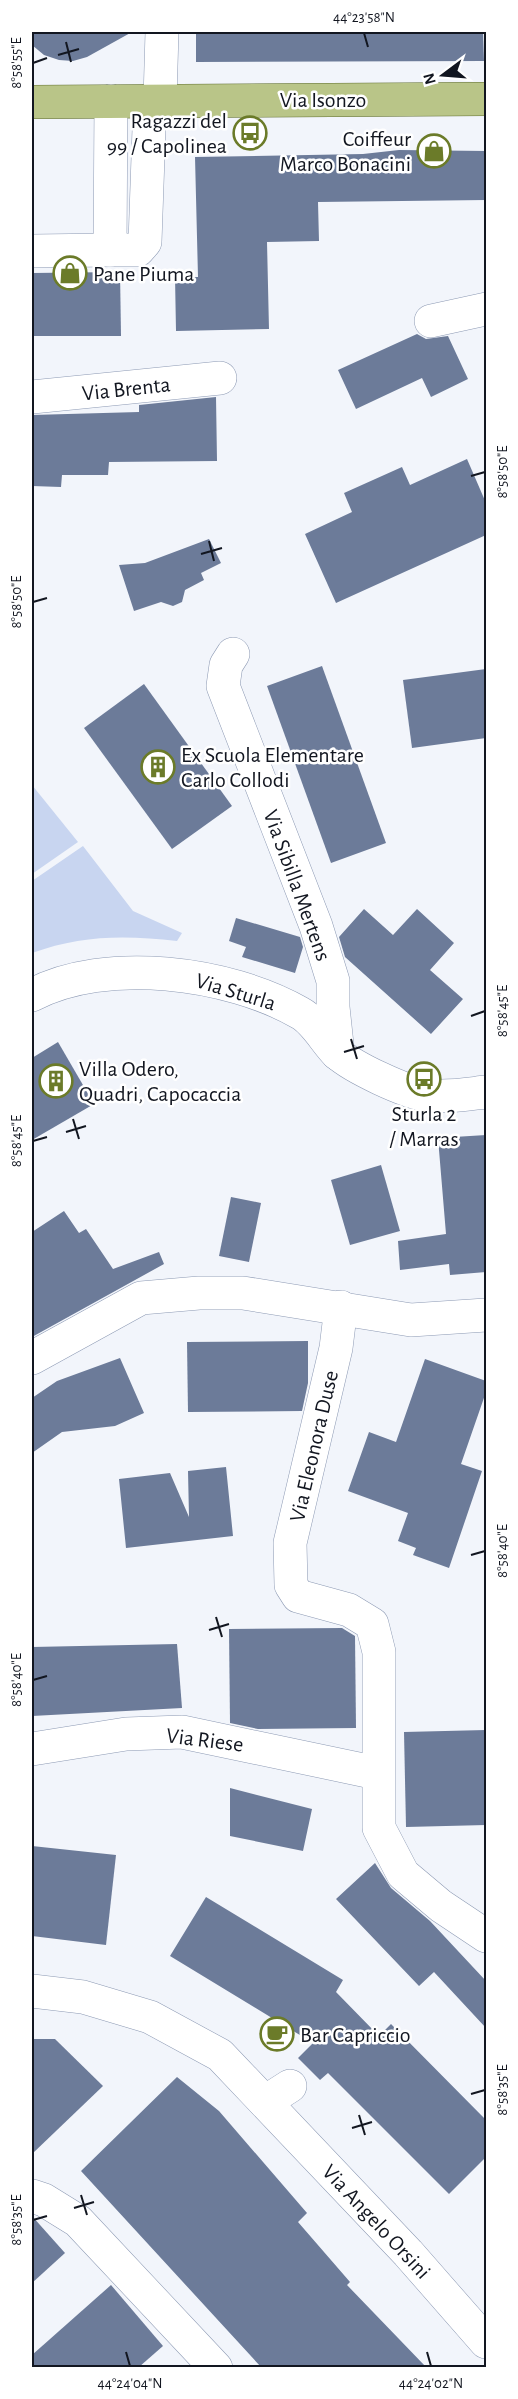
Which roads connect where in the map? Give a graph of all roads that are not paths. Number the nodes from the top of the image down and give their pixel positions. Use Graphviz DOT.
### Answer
graph roads {
  1 [pos="162,32"];
  2 [pos="486,99"];
  3 [pos="155,100"];
  4 [pos="111,101"];
  5 [pos="32,102"];
  6 [pos="110,250"];
  7 [pos="32,251"];
  8 [pos="486,309"];
  9 [pos="431,321"];
  10 [pos="220,378"];
  11 [pos="32,397"];
  12 [pos="233,654"];
  13 [pos="32,995"];
  14 [pos="338,1054"];
  15 [pos="486,1092"];
  16 [pos="341,1307"];
  17 [pos="486,1315"];
  18 [pos="32,1358"];
  19 [pos="32,1749"];
  20 [pos="377,1773"];
  21 [pos="486,1936"];
  22 [pos="32,1991"];
  23 [pos="32,2196"];
  24 [pos="486,2342"];
  25 [pos="216,2367"];
  1 -- 3 [label="street"];
  2 -- 3 [label="main road, Via Isonzo"];
  3 -- 4 [label="main road, Via Isonzo"];
  3 -- 6 [label="street"];
  4 -- 5 [label="main road, Via Isonzo"];
  4 -- 6 [label="street"];
  6 -- 7 [label="street"];
  8 -- 9 [label="street"];
  10 -- 11 [label="street, Via Brenta"];
  12 -- 14 [label="street, Via Sibilla Mertens"];
  13 -- 14 [label="street, Via Sturla"];
  14 -- 15 [label="street, Via Sturla"];
  16 -- 17 [label="street"];
  16 -- 18 [label="street"];
  16 -- 20 [label="street, Via Eleonora Duse"];
  19 -- 20 [label="street, Via Riese"];
  20 -- 21 [label="street"];
  22 -- 24 [label="street, Via Angelo Orsini"];
  23 -- 25 [label="street"];
}
